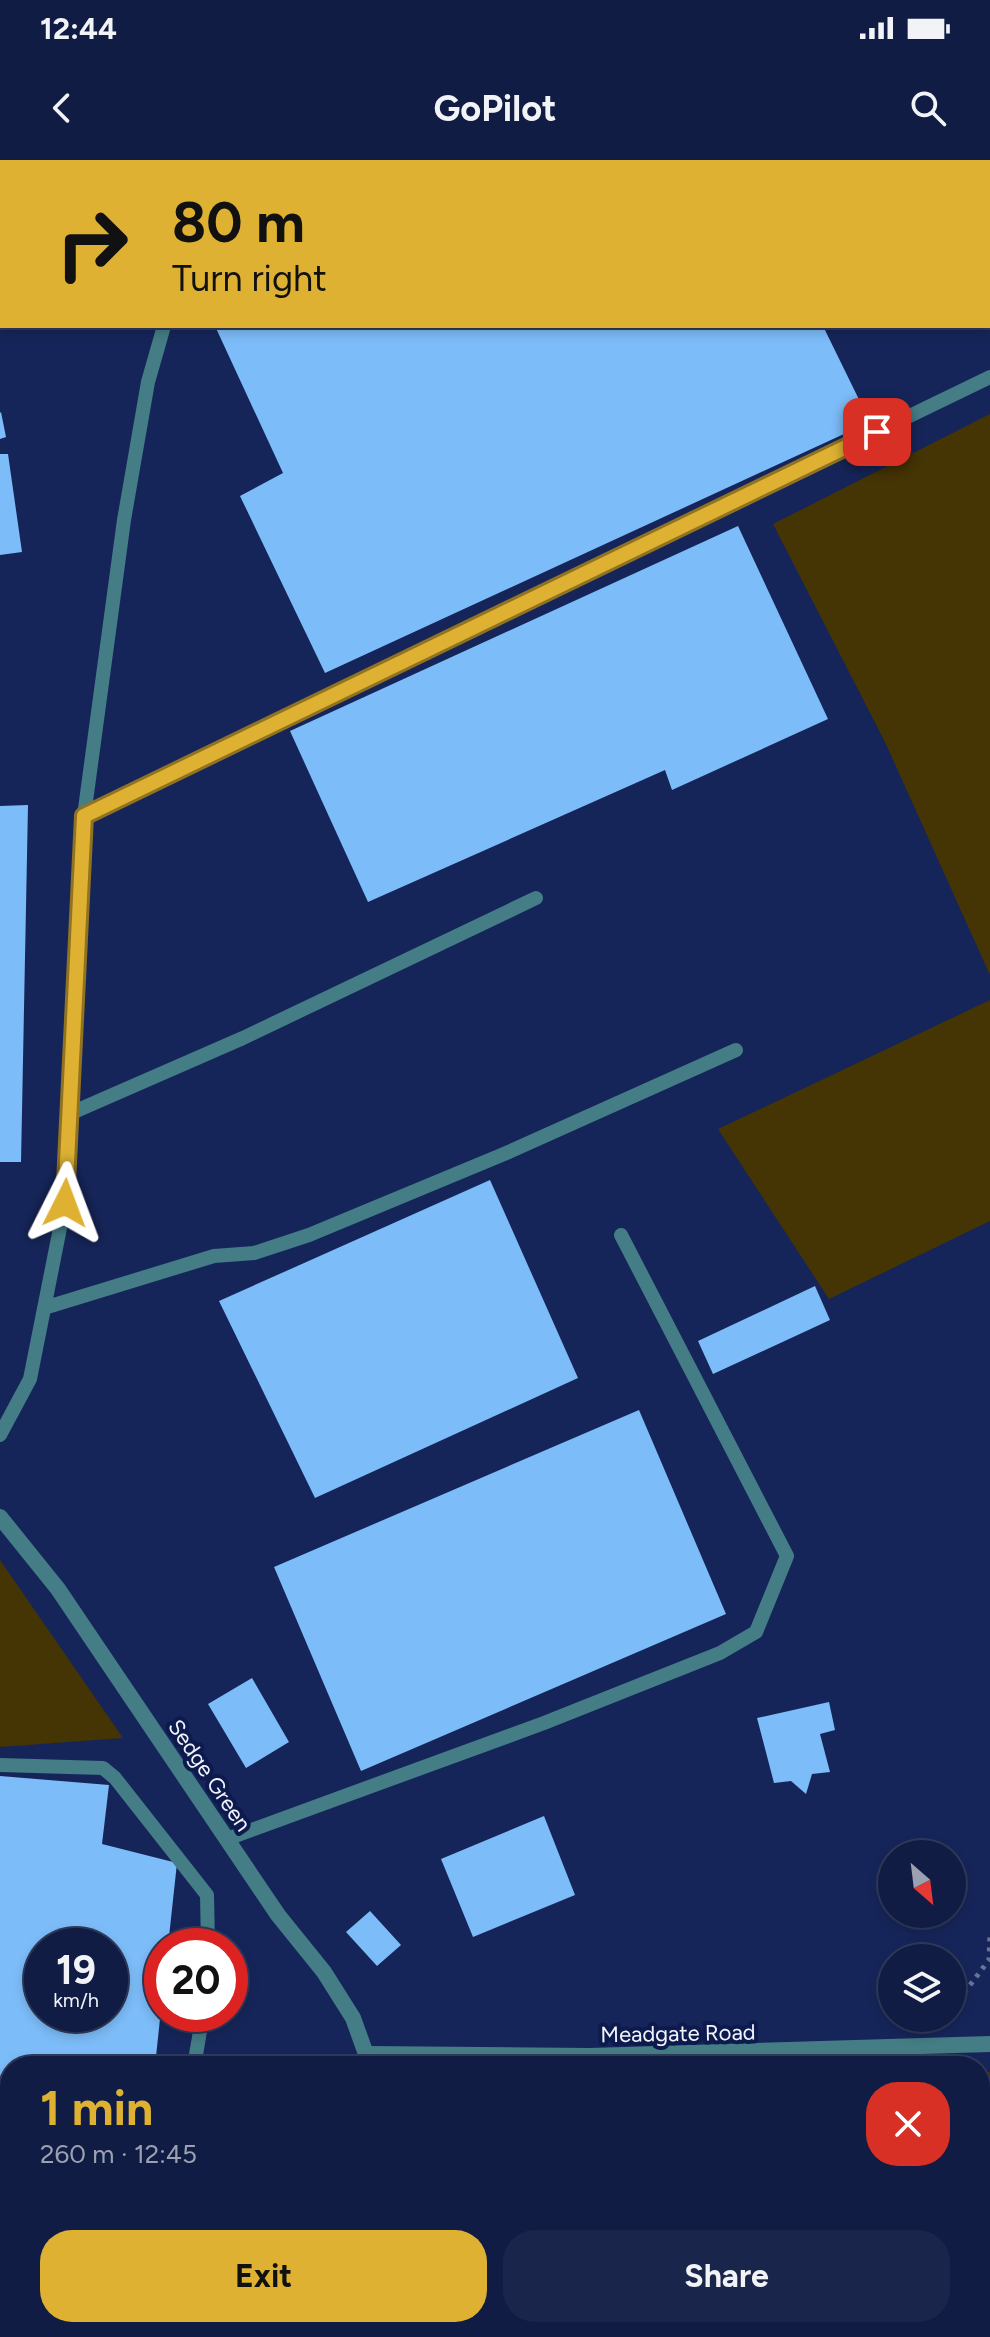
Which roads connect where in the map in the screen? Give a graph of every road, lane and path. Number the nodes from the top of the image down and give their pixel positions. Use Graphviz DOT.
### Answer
graph roads {
  1 [pos="163,328"];
  2 [pos="990,377"];
  3 [pos="84,816"];
  4 [pos="536,898"];
  5 [pos="736,1050"];
  6 [pos="69,1114"];
  7 [pos="621,1235"];
  8 [pos="44,1308"];
  9 [pos="0,1435"];
  10 [pos="0,1517"];
  11 [pos="0,1765"];
  12 [pos="227,1839"];
  13 [pos="208,1928"];
  14 [pos="990,1934"];
  15 [pos="966,1990"];
  16 [pos="200,2032"];
  17 [pos="990,2044"];
  18 [pos="196,2056"];
  19 [pos="365,2056"];
  20 [pos="767,2056"];
  1 -- 3 [label="lane"];
  2 -- 3 [label="lane"];
  3 -- 6 [label="lane"];
  4 -- 6 [label="lane"];
  5 -- 8 [label="lane"];
  6 -- 8 [label="lane"];
  7 -- 12 [label="lane"];
  8 -- 9 [label="lane"];
  10 -- 12 [label="street, Sedge Green"];
  11 -- 13 [label="lane"];
  12 -- 19 [label="street, Sedge Green"];
  14 -- 15 [label="path"];
  16 -- 18 [label="lane"];
  17 -- 20 [label="street, Meadgate Road"];
}
